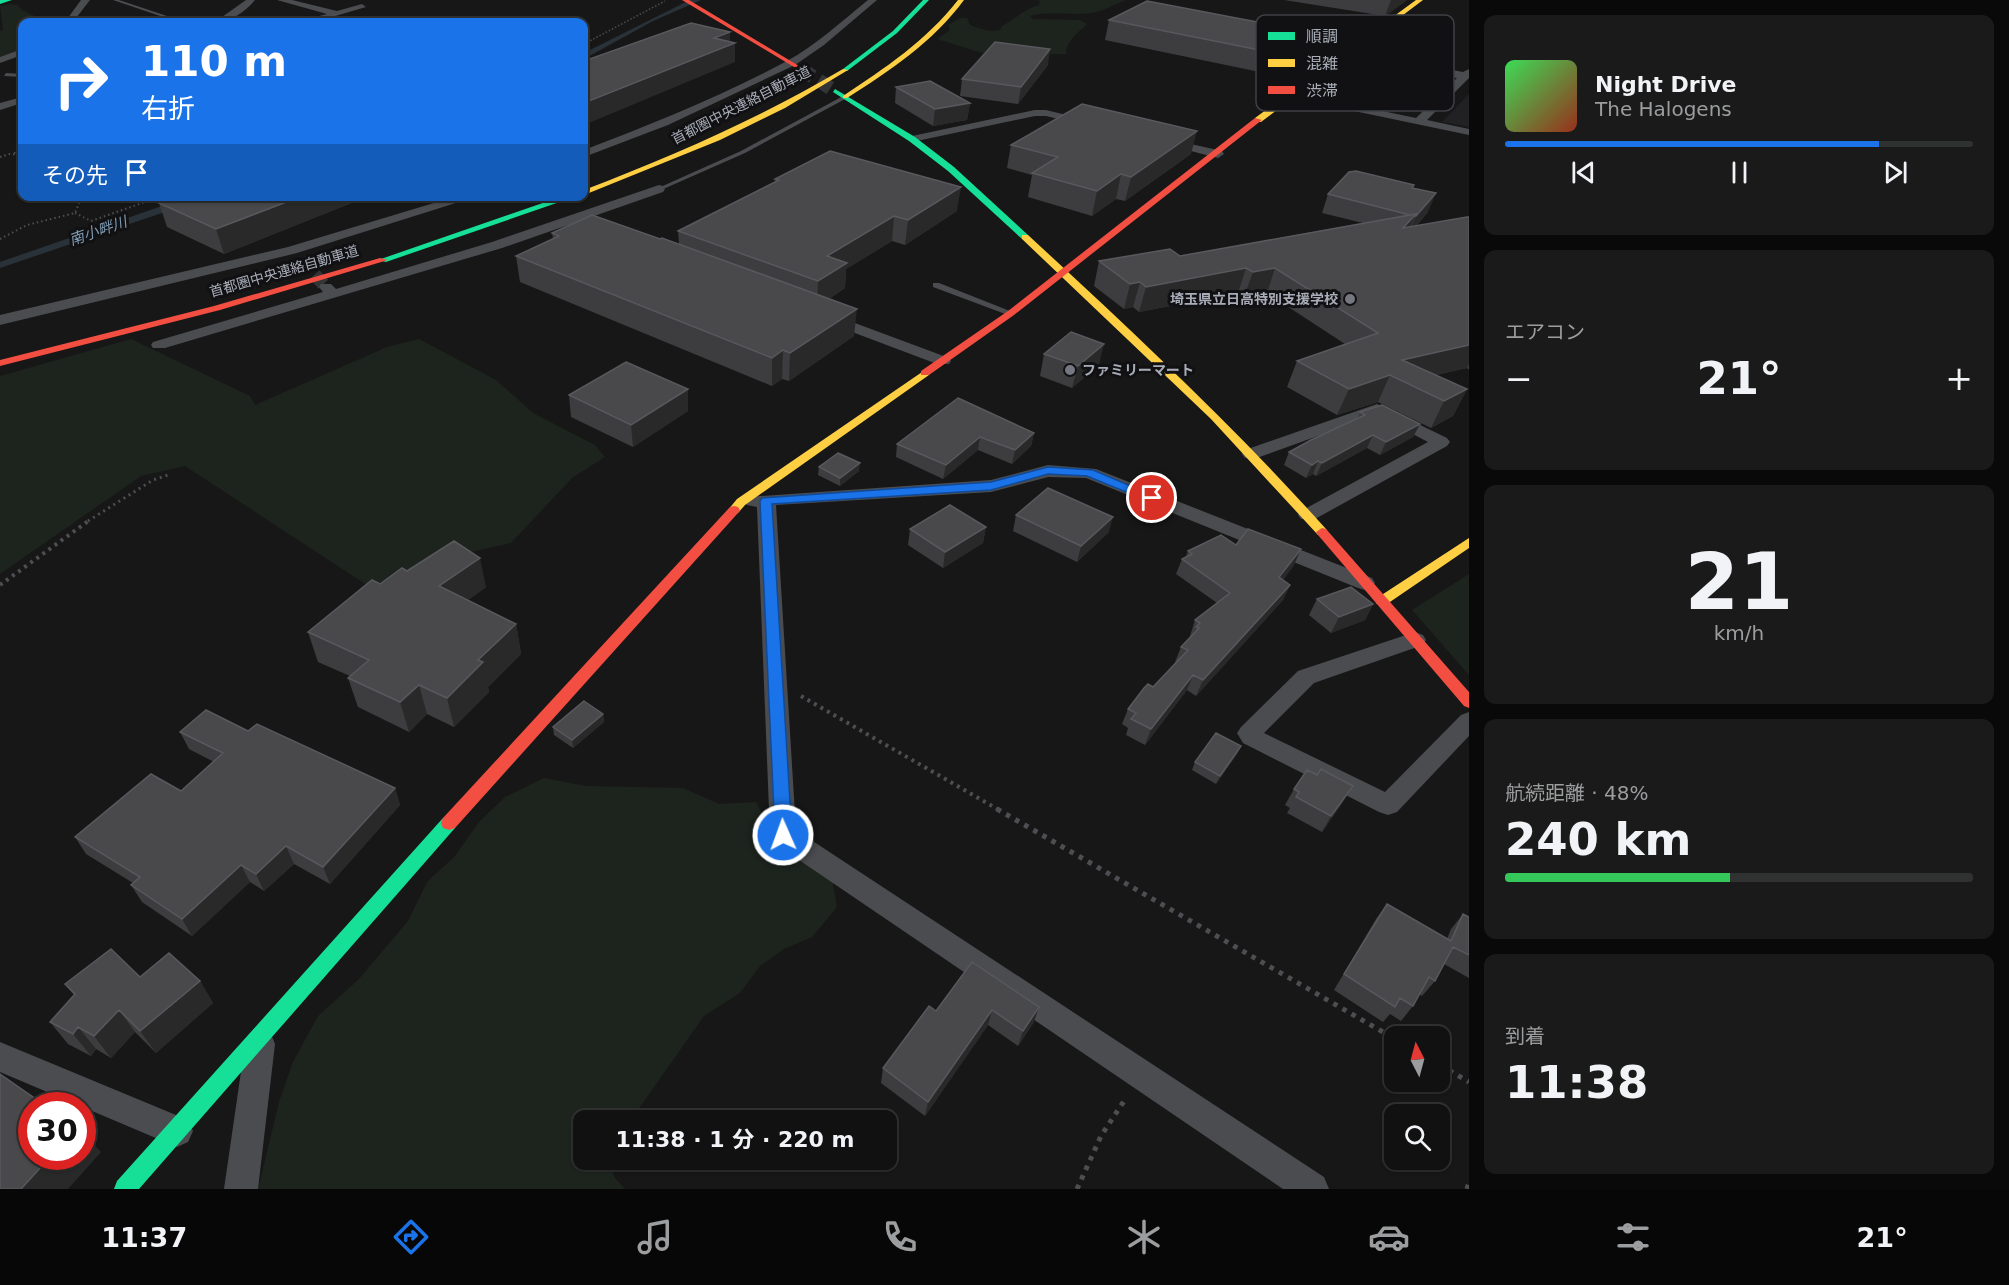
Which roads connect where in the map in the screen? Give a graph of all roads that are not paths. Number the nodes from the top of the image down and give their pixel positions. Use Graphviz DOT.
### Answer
graph roads {
  1 [pos="9,0"];
  2 [pos="86,0"];
  3 [pos="115,0"];
  4 [pos="251,0"];
  5 [pos="281,0"];
  6 [pos="685,0"];
  7 [pos="873,0"];
  8 [pos="908,0"];
  9 [pos="926,0"];
  10 [pos="961,0"];
  11 [pos="1420,0"];
  12 [pos="0,2"];
  13 [pos="362,7"];
  14 [pos="338,14"];
  15 [pos="1400,15"];
  16 [pos="72,18"];
  17 [pos="169,18"];
  18 [pos="226,18"];
  19 [pos="322,18"];
  20 [pos="18,53"];
  21 [pos="0,60"];
  22 [pos="796,66"];
  23 [pos="1467,74"];
  24 [pos="6,75"];
  25 [pos="18,76"];
  26 [pos="1454,87"];
  27 [pos="840,94"];
  28 [pos="18,101"];
  29 [pos="0,107"];
  30 [pos="1270,111"];
  31 [pos="1372,111"];
  32 [pos="1429,111"];
  33 [pos="1419,121"];
  34 [pos="1103,127"];
  35 [pos="1469,132"];
  36 [pos="1149,138"];
  37 [pos="912,139"];
  38 [pos="588,152"];
  39 [pos="1218,154"];
  40 [pos="588,178"];
  41 [pos="659,189"];
  42 [pos="588,191"];
  43 [pos="457,201"];
  44 [pos="522,201"];
  45 [pos="559,201"];
  46 [pos="571,222"];
  47 [pos="593,231"];
  48 [pos="1062,273"];
  49 [pos="936,285"];
  50 [pos="812,312"];
  51 [pos="1011,314"];
  52 [pos="0,320"];
  53 [pos="159,345"];
  54 [pos="0,349"];
  55 [pos="943,361"];
  56 [pos="0,363"];
  57 [pos="1251,454"];
  58 [pos="753,502"];
  59 [pos="1308,515"];
  60 [pos="1469,542"];
  61 [pos="1365,583"];
  62 [pos="1382,601"];
  63 [pos="1415,640"];
  64 [pos="1469,702"];
  65 [pos="1469,721"];
  66 [pos="261,1035"];
  67 [pos="0,1057"];
  68 [pos="177,1131"];
  69 [pos="125,1189"];
  70 [pos="241,1189"];
  71 [pos="1312,1189"];
  1 -- 12 [label="main road"];
  2 -- 16 [label="street"];
  3 -- 17 [label="lane"];
  4 -- 18 [label="street"];
  5 -- 14 [label="street"];
  6 -- 22 [label="main road"];
  7 -- 22 [label="street"];
  8 -- 40 [label="main road, 首都圏中央連絡自動車道"];
  9 -- 42 [label="main road, 首都圏中央連絡自動車道"];
  10 -- 27 [label="main road"];
  11 -- 15 [label="main road"];
  13 -- 14 [label="street"];
  14 -- 19 [label="street"];
  20 -- 21 [label="street"];
  22 -- 38 [label="street"];
  23 -- 26 [label="street"];
  24 -- 25 [label="lane"];
  27 -- 37 [label="main road"];
  27 -- 41 [label="lane"];
  28 -- 29 [label="street"];
  30 -- 39 [label="main road"];
  31 -- 33 [label="street"];
  32 -- 33 [label="street"];
  33 -- 35 [label="street"];
  34 -- 37 [label="street"];
  36 -- 39 [label="street"];
  37 -- 48 [label="main road"];
  39 -- 48 [label="main road"];
  41 -- 46 [label="street"];
  43 -- 52 [label="street"];
  44 -- 54 [label="main road, 首都圏中央連絡自動車道"];
  45 -- 56 [label="main road, 首都圏中央連絡自動車道"];
  46 -- 47 [label="street"];
  46 -- 53 [label="street"];
  48 -- 51 [label="main road"];
  48 -- 57 [label="main road"];
  49 -- 51 [label="lane"];
  50 -- 55 [label="street"];
  51 -- 55 [label="main road"];
  55 -- 58 [label="main road"];
  57 -- 59 [label="main road"];
  57 -- 59 [label="street"];
  58 -- 61 [label="street"];
  58 -- 66 [label="main road"];
  58 -- 71 [label="street"];
  59 -- 61 [label="main road"];
  60 -- 62 [label="main road"];
  61 -- 62 [label="main road"];
  62 -- 63 [label="main road"];
  63 -- 64 [label="main road"];
  63 -- 65 [label="street"];
  66 -- 68 [label="main road"];
  66 -- 70 [label="street"];
  67 -- 68 [label="street"];
  68 -- 69 [label="main road"];
}
